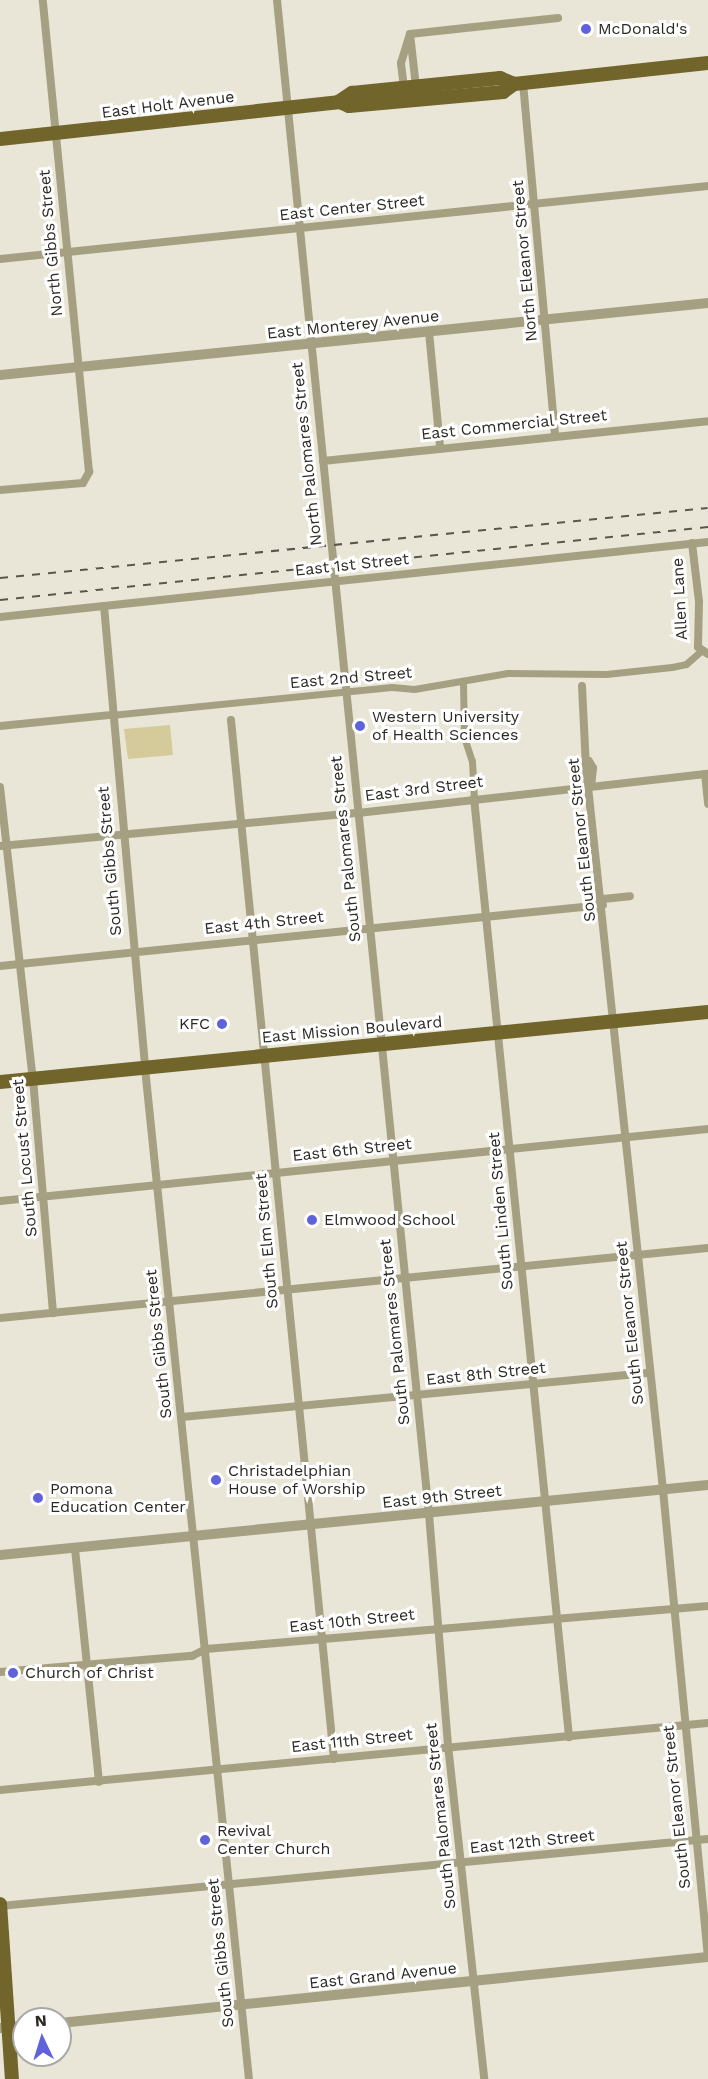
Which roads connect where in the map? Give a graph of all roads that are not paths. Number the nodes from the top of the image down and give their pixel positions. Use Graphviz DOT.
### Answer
graph roads {
  1 [pos="43,0"];
  2 [pos="277,0"];
  3 [pos="558,18"];
  4 [pos="708,63"];
  5 [pos="519,84"];
  6 [pos="410,87"];
  7 [pos="340,102"];
  8 [pos="288,107"];
  9 [pos="57,134"];
  10 [pos="0,139"];
  11 [pos="708,186"];
  12 [pos="535,204"];
  13 [pos="301,228"];
  14 [pos="67,253"];
  15 [pos="0,259"];
  16 [pos="708,303"];
  17 [pos="545,318"];
  18 [pos="429,332"];
  19 [pos="310,344"];
  20 [pos="78,367"];
  21 [pos="0,375"];
  22 [pos="708,421"];
  23 [pos="555,436"];
  24 [pos="440,447"];
  25 [pos="323,461"];
  26 [pos="0,490"];
  27 [pos="708,542"];
  28 [pos="692,543"];
  29 [pos="335,582"];
  30 [pos="104,606"];
  31 [pos="0,617"];
  32 [pos="704,653"];
  33 [pos="463,682"];
  34 [pos="582,686"];
  35 [pos="346,693"];
  36 [pos="111,715"];
  37 [pos="231,720"];
  38 [pos="0,726"];
  39 [pos="706,774"];
  40 [pos="591,786"];
  41 [pos="0,787"];
  42 [pos="474,798"];
  43 [pos="708,804"];
  44 [pos="358,813"];
  45 [pos="242,823"];
  46 [pos="123,834"];
  47 [pos="3,845"];
  48 [pos="630,896"];
  49 [pos="603,902"];
  50 [pos="486,917"];
  51 [pos="369,928"];
  52 [pos="252,939"];
  53 [pos="134,951"];
  54 [pos="19,965"];
  55 [pos="0,966"];
  56 [pos="708,1012"];
  57 [pos="614,1021"];
  58 [pos="499,1033"];
  59 [pos="379,1043"];
  60 [pos="263,1055"];
  61 [pos="145,1068"];
  62 [pos="33,1079"];
  63 [pos="0,1082"];
  64 [pos="708,1129"];
  65 [pos="626,1137"];
  66 [pos="510,1149"];
  67 [pos="391,1161"];
  68 [pos="276,1173"];
  69 [pos="157,1186"];
  70 [pos="43,1195"];
  71 [pos="0,1201"];
  72 [pos="708,1248"];
  73 [pos="639,1255"];
  74 [pos="521,1266"];
  75 [pos="404,1277"];
  76 [pos="286,1291"];
  77 [pos="169,1302"];
  78 [pos="53,1313"];
  79 [pos="0,1318"];
  80 [pos="650,1373"];
  81 [pos="532,1385"];
  82 [pos="417,1397"];
  83 [pos="297,1407"];
  84 [pos="182,1418"];
  85 [pos="708,1485"];
  86 [pos="663,1490"];
  87 [pos="545,1500"];
  88 [pos="429,1515"];
  89 [pos="311,1524"];
  90 [pos="193,1536"];
  91 [pos="75,1549"];
  92 [pos="0,1555"];
  93 [pos="708,1606"];
  94 [pos="674,1609"];
  95 [pos="558,1621"];
  96 [pos="439,1628"];
  97 [pos="323,1640"];
  98 [pos="207,1649"];
  99 [pos="86,1665"];
  100 [pos="0,1672"];
  101 [pos="708,1724"];
  102 [pos="684,1726"];
  103 [pos="569,1737"];
  104 [pos="448,1745"];
  105 [pos="334,1759"];
  106 [pos="219,1771"];
  107 [pos="99,1782"];
  108 [pos="0,1790"];
  109 [pos="708,1839"];
  110 [pos="696,1840"];
  111 [pos="460,1865"];
  112 [pos="229,1884"];
  113 [pos="0,1905"];
  114 [pos="708,1957"];
  115 [pos="1,1976"];
  116 [pos="474,1982"];
  117 [pos="242,2006"];
  118 [pos="72,2022"];
  119 [pos="3,2028"];
  120 [pos="12,2079"];
  121 [pos="249,2079"];
  122 [pos="484,2079"];
  1 -- 9 [label="street, North Gibbs Street"];
  2 -- 8 [label="street, North Palomares Street"];
  3 -- 6 [label="street"];
  4 -- 5 [label="main road, East Holt Avenue"];
  5 -- 6 [label="main road, East Holt Avenue"];
  5 -- 7 [label="main road, East Holt Avenue"];
  5 -- 12 [label="street, North Eleanor Street"];
  6 -- 7 [label="main road, East Holt Avenue"];
  7 -- 8 [label="main road, East Holt Avenue"];
  8 -- 9 [label="main road, East Holt Avenue"];
  8 -- 13 [label="street, North Palomares Street"];
  9 -- 10 [label="main road, East Holt Avenue"];
  9 -- 14 [label="street, North Gibbs Street"];
  11 -- 12 [label="street, East Center Street"];
  12 -- 13 [label="street, East Center Street"];
  12 -- 17 [label="street, North Eleanor Street"];
  13 -- 14 [label="street, East Center Street"];
  13 -- 19 [label="street, North Palomares Street"];
  14 -- 15 [label="street, East Center Street"];
  14 -- 20 [label="street, North Gibbs Street"];
  16 -- 17 [label="street, East Monterey Avenue"];
  17 -- 18 [label="street, East Monterey Avenue"];
  17 -- 23 [label="street, North Eleanor Street"];
  18 -- 19 [label="street, East Monterey Avenue"];
  18 -- 24 [label="street"];
  19 -- 20 [label="street, East Monterey Avenue"];
  19 -- 25 [label="street, North Palomares Street"];
  20 -- 21 [label="street, East Monterey Avenue"];
  20 -- 26 [label="street, North Gibbs Street"];
  22 -- 23 [label="street, East Commercial Street"];
  23 -- 24 [label="street, East Commercial Street"];
  24 -- 25 [label="street, East Commercial Street"];
  25 -- 29 [label="street, North Palomares Street"];
  27 -- 28 [label="street, East 1st Street"];
  28 -- 29 [label="street, East 1st Street"];
  28 -- 32 [label="street, Allen Lane"];
  29 -- 30 [label="street, East 1st Street"];
  29 -- 35 [label="street, South Palomares Street"];
  30 -- 31 [label="street, East 1st Street"];
  30 -- 36 [label="street, South Gibbs Street"];
  32 -- 33 [label="street, East 2nd Street"];
  33 -- 35 [label="street, East 2nd Street"];
  33 -- 42 [label="street, South Linden Street"];
  34 -- 40 [label="street, South Eleanor Street"];
  35 -- 36 [label="street, East 2nd Street"];
  35 -- 44 [label="street, South Palomares Street"];
  36 -- 38 [label="street, East 2nd Street"];
  36 -- 46 [label="street, South Gibbs Street"];
  37 -- 45 [label="street, South Elm Street"];
  39 -- 40 [label="street, East 3rd Street"];
  39 -- 43 [label="street"];
  40 -- 42 [label="street, East 3rd Street"];
  40 -- 49 [label="street, South Eleanor Street"];
  41 -- 47 [label="street, South Locust Street"];
  42 -- 44 [label="street, East 3rd Street"];
  42 -- 50 [label="street, South Linden Street"];
  44 -- 45 [label="street, East 3rd Street"];
  44 -- 51 [label="street, South Palomares Street"];
  45 -- 46 [label="street, East 3rd Street"];
  45 -- 52 [label="street, South Elm Street"];
  46 -- 47 [label="street, East 3rd Street"];
  46 -- 53 [label="street, South Gibbs Street"];
  47 -- 54 [label="street, South Locust Street"];
  48 -- 49 [label="street, East 4th Street"];
  49 -- 50 [label="street, East 4th Street"];
  49 -- 57 [label="street, South Eleanor Street"];
  50 -- 51 [label="street, East 4th Street"];
  50 -- 58 [label="street, South Linden Street"];
  51 -- 52 [label="street, East 4th Street"];
  51 -- 59 [label="street, South Palomares Street"];
  52 -- 53 [label="street, East 4th Street"];
  52 -- 60 [label="street, South Elm Street"];
  53 -- 54 [label="street, East 4th Street"];
  53 -- 61 [label="street, South Gibbs Street"];
  54 -- 55 [label="street, East 4th Street"];
  54 -- 62 [label="street, South Locust Street"];
  56 -- 57 [label="main road, East Mission Boulevard"];
  57 -- 58 [label="main road, East Mission Boulevard"];
  57 -- 65 [label="street, South Eleanor Street"];
  58 -- 59 [label="main road, East Mission Boulevard"];
  58 -- 66 [label="street, South Linden Street"];
  59 -- 60 [label="main road, East Mission Boulevard"];
  59 -- 67 [label="street, South Palomares Street"];
  60 -- 61 [label="main road, East Mission Boulevard"];
  60 -- 68 [label="street, South Elm Street"];
  61 -- 62 [label="main road, East Mission Boulevard"];
  61 -- 69 [label="street, South Gibbs Street"];
  62 -- 63 [label="main road, East Mission Boulevard"];
  62 -- 70 [label="street, South Locust Street"];
  64 -- 65 [label="street, East 6th Street"];
  65 -- 66 [label="street, East 6th Street"];
  65 -- 73 [label="street, South Eleanor Street"];
  66 -- 67 [label="street, East 6th Street"];
  66 -- 74 [label="street, South Linden Street"];
  67 -- 68 [label="street, East 6th Street"];
  67 -- 75 [label="street, South Palomares Street"];
  68 -- 69 [label="street, East 6th Street"];
  68 -- 76 [label="street, South Elm Street"];
  69 -- 70 [label="street, East 6th Street"];
  69 -- 77 [label="street, South Gibbs Street"];
  70 -- 71 [label="street, East 6th Street"];
  70 -- 78 [label="street, South Locust Street"];
  72 -- 73 [label="street"];
  73 -- 74 [label="street"];
  73 -- 80 [label="street, South Eleanor Street"];
  74 -- 75 [label="street"];
  74 -- 81 [label="street, South Linden Street"];
  75 -- 76 [label="street"];
  75 -- 82 [label="street, South Palomares Street"];
  76 -- 77 [label="street"];
  76 -- 83 [label="street, South Elm Street"];
  77 -- 78 [label="street"];
  77 -- 84 [label="street, South Gibbs Street"];
  78 -- 79 [label="street"];
  80 -- 81 [label="street, East 8th Street"];
  80 -- 86 [label="street, South Eleanor Street"];
  81 -- 82 [label="street, East 8th Street"];
  81 -- 87 [label="street, South Linden Street"];
  82 -- 83 [label="street, East 8th Street"];
  82 -- 88 [label="street, South Palomares Street"];
  83 -- 84 [label="street, East 8th Street"];
  83 -- 89 [label="street, South Elm Street"];
  84 -- 90 [label="street, South Gibbs Street"];
  85 -- 86 [label="street, East 9th Street"];
  86 -- 87 [label="street, East 9th Street"];
  86 -- 94 [label="street, South Eleanor Street"];
  87 -- 88 [label="street, East 9th Street"];
  87 -- 95 [label="street, South Linden Street"];
  88 -- 89 [label="street, East 9th Street"];
  88 -- 96 [label="street, South Palomares Street"];
  89 -- 90 [label="street, East 9th Street"];
  89 -- 97 [label="street, South Elm Street"];
  90 -- 91 [label="street, East 9th Street"];
  90 -- 98 [label="street, South Gibbs Street"];
  91 -- 92 [label="street, East 9th Street"];
  91 -- 99 [label="street"];
  93 -- 94 [label="street, East 10th Street"];
  94 -- 95 [label="street, East 10th Street"];
  94 -- 102 [label="street, South Eleanor Street"];
  95 -- 96 [label="street, East 10th Street"];
  95 -- 103 [label="street, South Linden Street"];
  96 -- 97 [label="street, East 10th Street"];
  96 -- 104 [label="street, South Palomares Street"];
  97 -- 98 [label="street, East 10th Street"];
  97 -- 105 [label="street, South Elm Street"];
  98 -- 99 [label="street, East 10th Street"];
  98 -- 106 [label="street, South Gibbs Street"];
  99 -- 100 [label="street, East 10th Street"];
  99 -- 107 [label="street"];
  101 -- 102 [label="street, East 11th Street"];
  102 -- 103 [label="street, East 11th Street"];
  102 -- 110 [label="street, South Eleanor Street"];
  103 -- 104 [label="street, East 11th Street"];
  104 -- 105 [label="street, East 11th Street"];
  104 -- 111 [label="street, South Palomares Street"];
  105 -- 106 [label="street, East 11th Street"];
  106 -- 107 [label="street, East 11th Street"];
  106 -- 112 [label="street, South Gibbs Street"];
  107 -- 108 [label="street, East 11th Street"];
  109 -- 110 [label="street, East 12th Street"];
  110 -- 111 [label="street, East 12th Street"];
  110 -- 114 [label="street, South Eleanor Street"];
  111 -- 112 [label="street, East 12th Street"];
  111 -- 116 [label="street, South Palomares Street"];
  112 -- 113 [label="street, East 12th Street"];
  112 -- 117 [label="street, South Gibbs Street"];
  113 -- 115 [label="main road"];
  114 -- 116 [label="street, East Grand Avenue"];
  115 -- 119 [label="main road"];
  116 -- 117 [label="street, East Grand Avenue"];
  116 -- 122 [label="street, South Palomares Street"];
  117 -- 118 [label="street, East Grand Avenue"];
  117 -- 121 [label="street, South Gibbs Street"];
  119 -- 120 [label="main road"];
}
